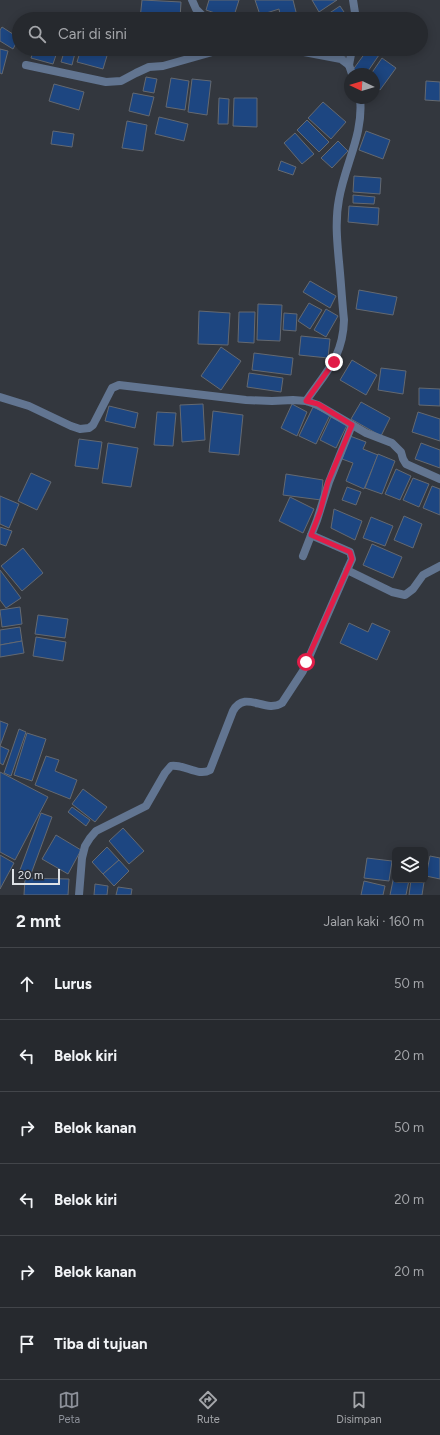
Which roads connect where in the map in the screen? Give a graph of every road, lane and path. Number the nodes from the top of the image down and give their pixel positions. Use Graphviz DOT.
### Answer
graph roads {
  1 [pos="192,0"];
  2 [pos="353,0"];
  3 [pos="199,12"];
  4 [pos="355,12"];
  5 [pos="198,56"];
  6 [pos="329,56"];
  7 [pos="351,56"];
  8 [pos="26,65"];
  9 [pos="349,65"];
  10 [pos="350,68"];
  11 [pos="360,104"];
  12 [pos="0,397"];
  13 [pos="306,401"];
  14 [pos="352,425"];
  15 [pos="440,480"];
  16 [pos="311,535"];
  17 [pos="303,556"];
  18 [pos="440,566"];
  19 [pos="347,570"];
  20 [pos="79,895"];
  1 -- 3 [label="street"];
  2 -- 4 [label="street"];
  5 -- 8 [label="street"];
  6 -- 9 [label="street"];
  7 -- 9 [label="street"];
  9 -- 10 [label="street"];
  11 -- 13 [label="street"];
  12 -- 13 [label="street"];
  13 -- 14 [label="street"];
  14 -- 15 [label="street"];
  14 -- 16 [label="street"];
  16 -- 17 [label="street"];
  16 -- 19 [label="street"];
  18 -- 19 [label="street"];
  19 -- 20 [label="street"];
}
